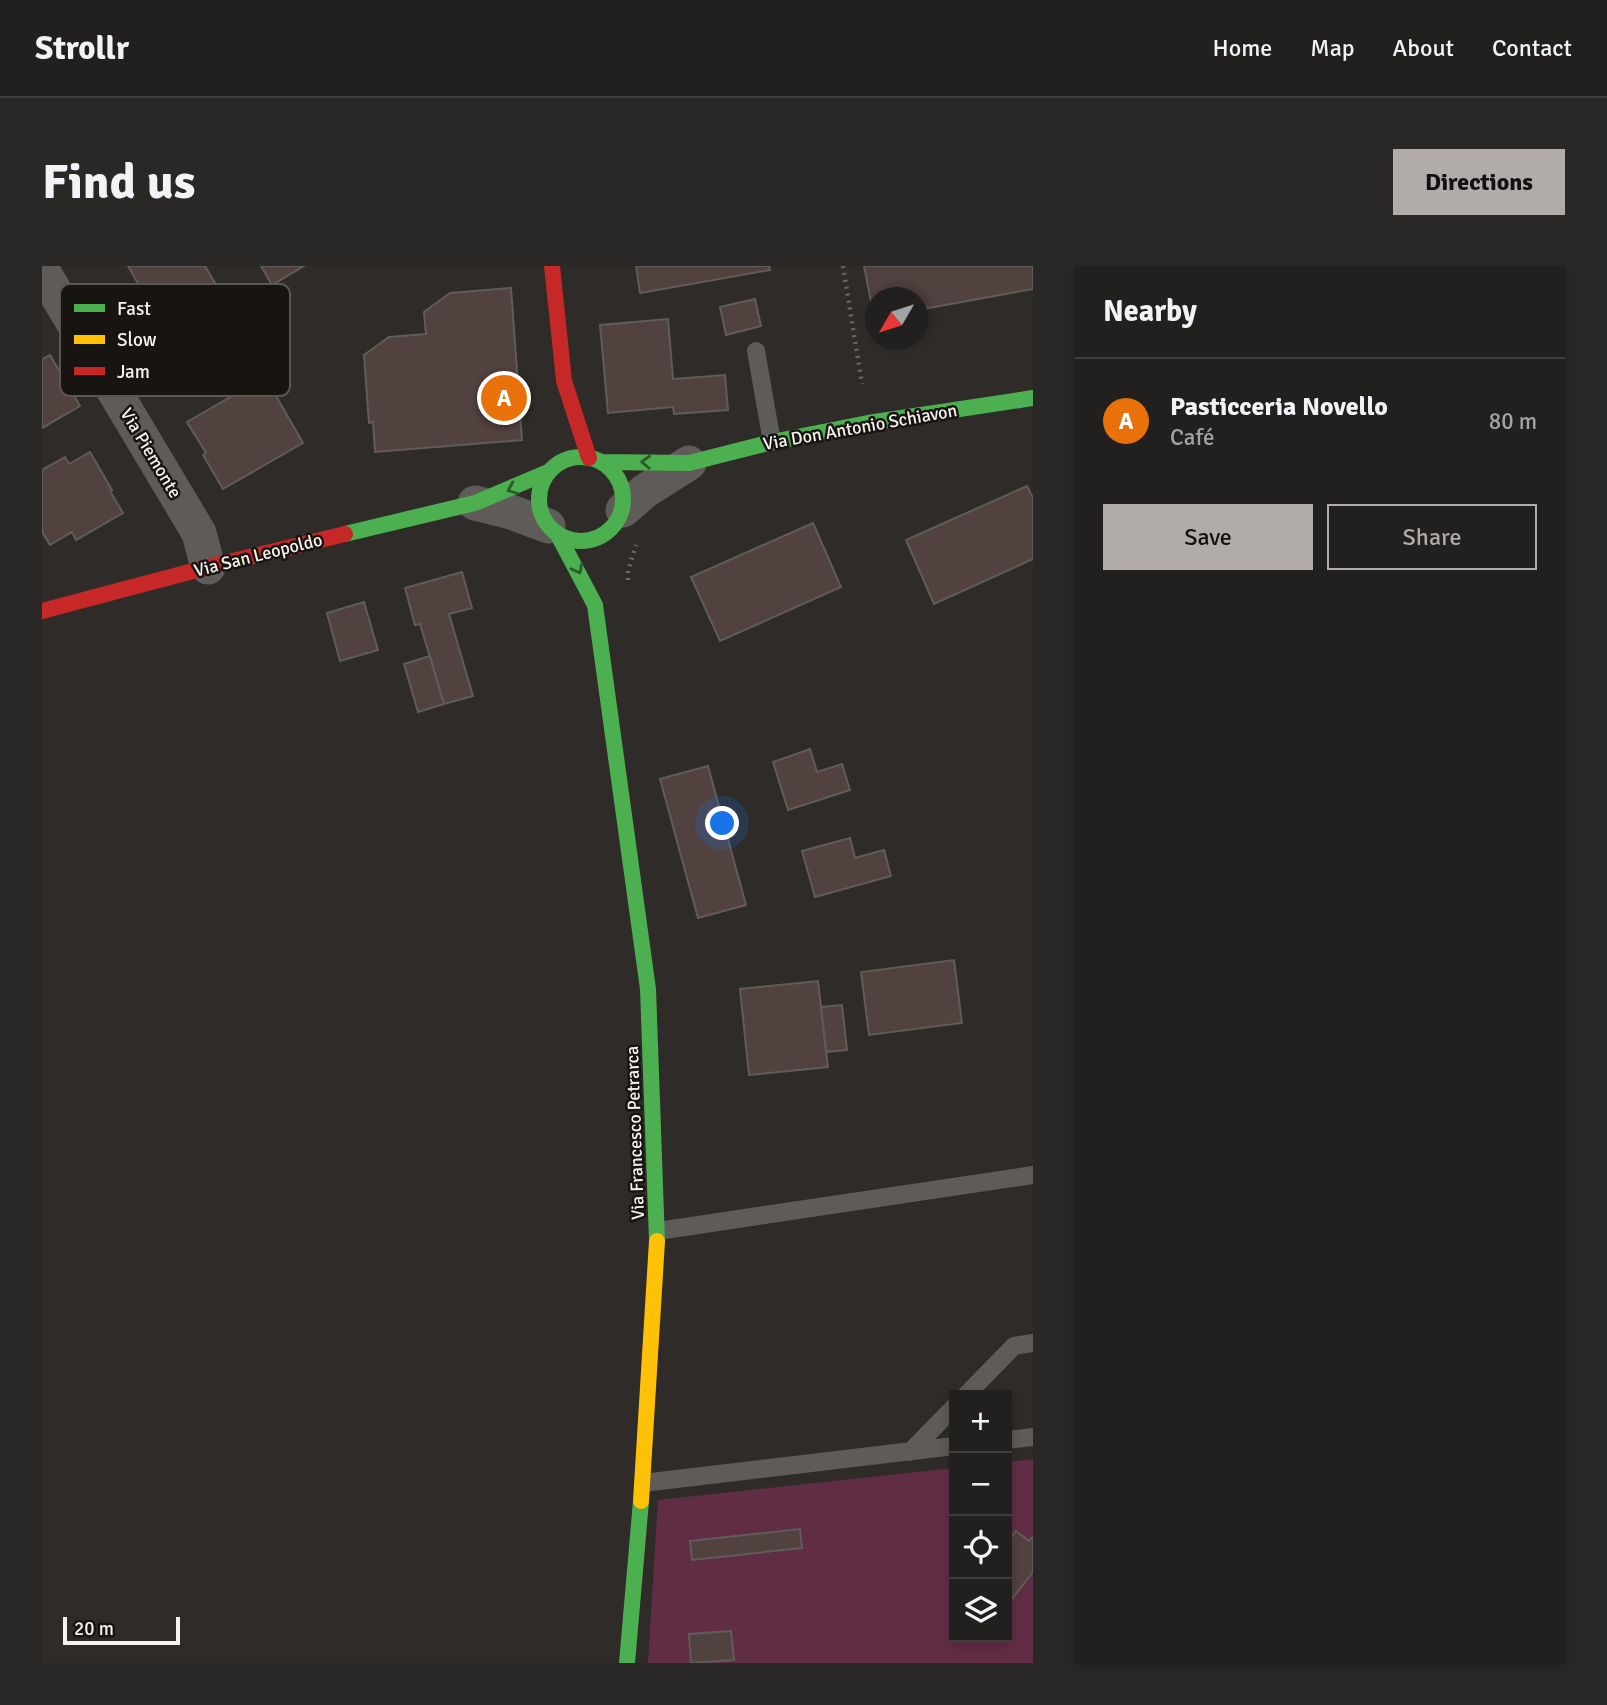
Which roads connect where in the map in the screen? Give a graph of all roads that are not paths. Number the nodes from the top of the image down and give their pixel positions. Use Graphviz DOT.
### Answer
graph roads {
  1 [pos="552,266"];
  2 [pos="42,270"];
  3 [pos="60,300"];
  4 [pos="756,351"];
  5 [pos="564,381"];
  6 [pos="117,396"];
  7 [pos="1033,398"];
  8 [pos="772,442"];
  9 [pos="596,460"];
  10 [pos="689,463"];
  11 [pos="552,468"];
  12 [pos="475,503"];
  13 [pos="620,516"];
  14 [pos="553,530"];
  15 [pos="607,555"];
  16 [pos="208,567"];
  17 [pos="600,579"];
  18 [pos="595,605"];
  19 [pos="42,611"];
  20 [pos="1033,1175"];
  21 [pos="658,1231"];
  22 [pos="1033,1343"];
  23 [pos="971,1390"];
  24 [pos="949,1412"];
  25 [pos="1033,1437"];
  26 [pos="1012,1439"];
  27 [pos="949,1447"];
  28 [pos="910,1452"];
  29 [pos="643,1483"];
  30 [pos="627,1663"];
  1 -- 5 [label="street"];
  2 -- 3 [label="street, Via Piemonte"];
  4 -- 8 [label="lane"];
  5 -- 9 [label="street"];
  5 -- 11 [label="street"];
  6 -- 16 [label="street, Via Piemonte"];
  7 -- 8 [label="street, Via Don Antonio Schiavon"];
  8 -- 10 [label="street, Via Don Antonio Schiavon"];
  10 -- 9 [label="street, Via Don Antonio Schiavon, one-way"];
  9 -- 11 [label="street"];
  9 -- 13 [label="street"];
  10 -- 13 [label="street, Via Don Antonio Schiavon"];
  11 -- 12 [label="street, Via San Leopoldo, one-way"];
  11 -- 14 [label="street"];
  12 -- 14 [label="street, Via San Leopoldo"];
  12 -- 16 [label="street, Via San Leopoldo"];
  13 -- 14 [label="street"];
  13 -- 15 [label="street"];
  14 -- 18 [label="street, Via Francesco Petrarca, one-way"];
  16 -- 19 [label="street, Via San Leopoldo"];
  17 -- 18 [label="street, Via Francesco Petrarca"];
  18 -- 21 [label="street, Via Francesco Petrarca"];
  20 -- 21 [label="lane"];
  21 -- 29 [label="street, Via Francesco Petrarca"];
  22 -- 23 [label="lane"];
  24 -- 28 [label="lane"];
  25 -- 26 [label="lane"];
  27 -- 28 [label="lane"];
  28 -- 29 [label="lane"];
  29 -- 30 [label="street, Via Francesco Petrarca"];
}
